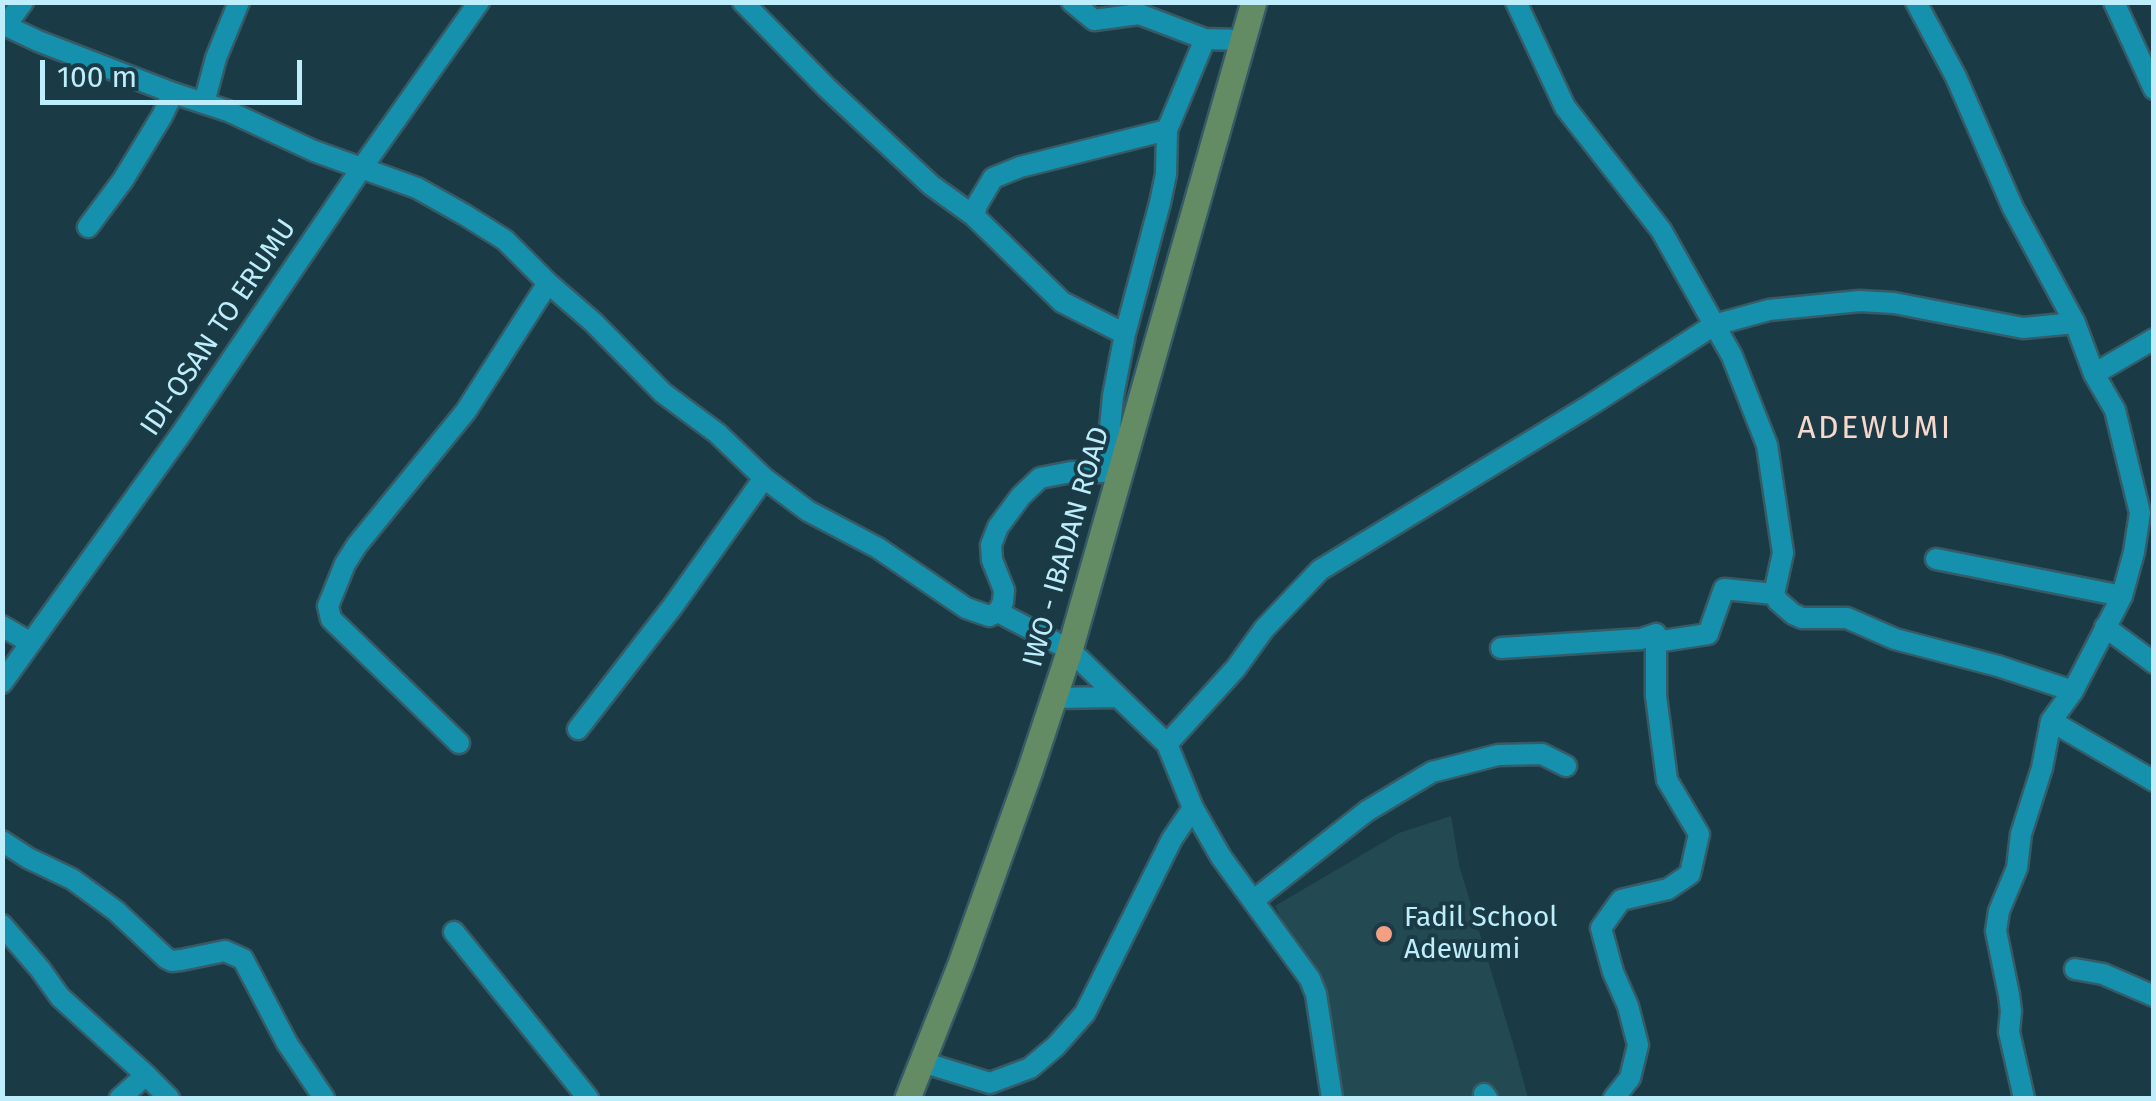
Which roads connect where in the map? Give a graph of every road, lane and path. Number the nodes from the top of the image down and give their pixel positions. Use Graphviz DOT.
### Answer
graph roads {
  1 [pos="23,2"];
  2 [pos="239,2"];
  3 [pos="479,2"];
  4 [pos="743,2"];
  5 [pos="1072,2"];
  6 [pos="1254,2"];
  7 [pos="1516,2"];
  8 [pos="1916,2"];
  9 [pos="2114,2"];
  10 [pos="4,24"];
  11 [pos="1205,39"];
  12 [pos="1242,40"];
  13 [pos="2154,89"];
  14 [pos="173,93"];
  15 [pos="204,103"];
  16 [pos="1167,130"];
  17 [pos="361,170"];
  18 [pos="974,216"];
  19 [pos="88,227"];
  20 [pos="548,283"];
  21 [pos="2074,323"];
  22 [pos="1714,326"];
  23 [pos="1125,334"];
  24 [pos="2154,340"];
  25 [pos="2094,374"];
  26 [pos="1113,473"];
  27 [pos="764,478"];
  28 [pos="1936,559"];
  29 [pos="1774,594"];
  30 [pos="2122,596"];
  31 [pos="998,612"];
  32 [pos="2,626"];
  33 [pos="2105,627"];
  34 [pos="1656,634"];
  35 [pos="32,643"];
  36 [pos="1502,648"];
  37 [pos="1070,650"];
  38 [pos="2154,663"];
  39 [pos="2,683"];
  40 [pos="2073,691"];
  41 [pos="1054,698"];
  42 [pos="1117,698"];
  43 [pos="2052,721"];
  44 [pos="578,729"];
  45 [pos="459,743"];
  46 [pos="1167,744"];
  47 [pos="1566,766"];
  48 [pos="2154,781"];
  49 [pos="1193,808"];
  50 [pos="2,842"];
  51 [pos="1254,900"];
  52 [pos="2,925"];
  53 [pos="454,932"];
  54 [pos="2076,969"];
  55 [pos="2154,996"];
  56 [pos="922,1062"];
  57 [pos="146,1075"];
  58 [pos="120,1098"];
  59 [pos="169,1098"];
  60 [pos="324,1098"];
  61 [pos="588,1098"];
  62 [pos="908,1098"];
  63 [pos="1332,1098"];
  64 [pos="1614,1098"];
  65 [pos="2024,1098"];
  1 -- 10 [label="street"];
  2 -- 15 [label="street"];
  3 -- 17 [label="street, IDI-OSAN TO ERUMU"];
  4 -- 18 [label="street"];
  5 -- 11 [label="street"];
  6 -- 12 [label="main road, IWO - IBADAN ROAD"];
  7 -- 22 [label="street"];
  8 -- 21 [label="street"];
  9 -- 13 [label="street"];
  10 -- 14 [label="street"];
  11 -- 12 [label="street"];
  11 -- 16 [label="street"];
  12 -- 26 [label="main road, IWO - IBADAN ROAD"];
  14 -- 15 [label="street"];
  14 -- 19 [label="street"];
  15 -- 17 [label="street"];
  16 -- 18 [label="street"];
  16 -- 23 [label="street"];
  17 -- 20 [label="street"];
  17 -- 35 [label="street, IDI-OSAN TO ERUMU"];
  18 -- 23 [label="street"];
  20 -- 27 [label="street"];
  20 -- 45 [label="street"];
  21 -- 22 [label="street"];
  21 -- 25 [label="street"];
  22 -- 29 [label="street"];
  22 -- 46 [label="street"];
  23 -- 26 [label="street"];
  24 -- 25 [label="street"];
  25 -- 30 [label="street"];
  26 -- 31 [label="street"];
  26 -- 37 [label="main road, IWO - IBADAN ROAD"];
  27 -- 31 [label="street"];
  27 -- 44 [label="street"];
  28 -- 30 [label="street"];
  29 -- 34 [label="street"];
  29 -- 40 [label="street"];
  30 -- 33 [label="street"];
  31 -- 37 [label="street"];
  32 -- 35 [label="street"];
  33 -- 38 [label="street"];
  33 -- 40 [label="street"];
  34 -- 36 [label="street"];
  34 -- 64 [label="street"];
  35 -- 39 [label="street, IDI-OSAN TO ERUMU"];
  37 -- 41 [label="main road, IWO - IBADAN ROAD"];
  37 -- 42 [label="street"];
  40 -- 43 [label="street"];
  41 -- 42 [label="street"];
  41 -- 56 [label="main road, IWO - IBADAN ROAD"];
  42 -- 46 [label="street"];
  43 -- 48 [label="street"];
  43 -- 65 [label="street"];
  46 -- 49 [label="street"];
  47 -- 51 [label="street"];
  49 -- 51 [label="street"];
  49 -- 56 [label="street"];
  50 -- 60 [label="street"];
  51 -- 63 [label="street"];
  52 -- 57 [label="street"];
  53 -- 61 [label="street"];
  54 -- 55 [label="street"];
  56 -- 62 [label="main road, IWO - IBADAN ROAD"];
  57 -- 58 [label="street"];
  57 -- 59 [label="street"];
}
